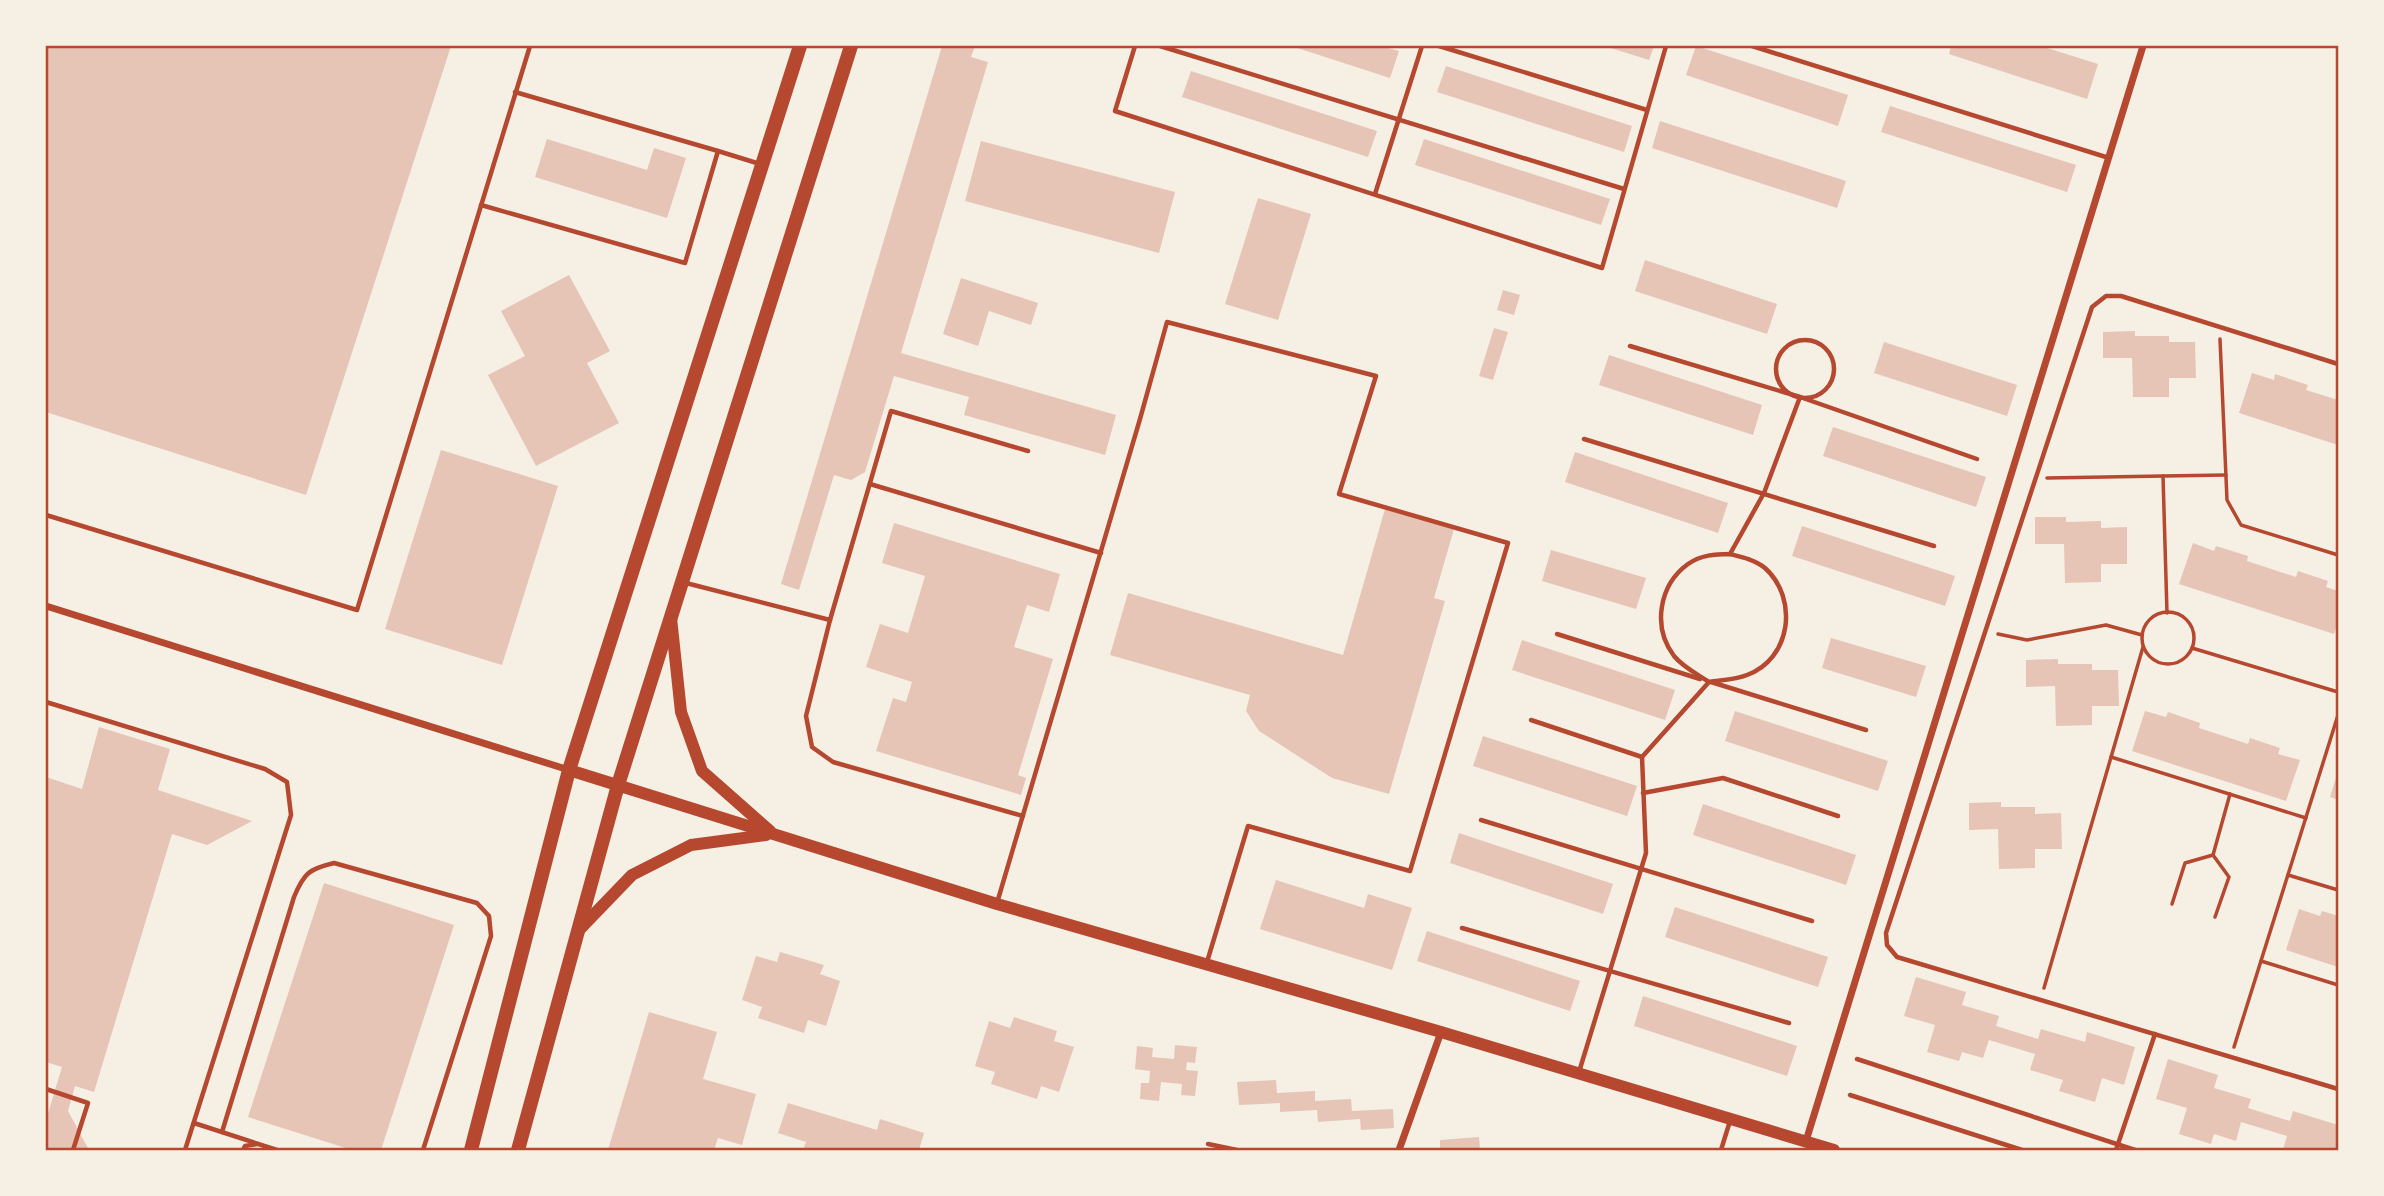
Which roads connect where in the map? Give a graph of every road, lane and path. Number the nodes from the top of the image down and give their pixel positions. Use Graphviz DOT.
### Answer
graph roads {
  1 [pos="530,46"];
  2 [pos="800,46"];
  3 [pos="851,46"];
  4 [pos="1135,46"];
  5 [pos="1160,46"];
  6 [pos="1422,46"];
  7 [pos="1439,46"];
  8 [pos="1666,46"];
  9 [pos="1752,46"];
  10 [pos="2143,46"];
  11 [pos="515,92"];
  12 [pos="1647,110"];
  13 [pos="1399,119"];
  14 [pos="718,150"];
  15 [pos="2109,158"];
  16 [pos="762,165"];
  17 [pos="1624,190"];
  18 [pos="1375,194"];
  19 [pos="481,205"];
  20 [pos="2220,327"];
  21 [pos="1630,346"];
  22 [pos="2339,364"];
  23 [pos="1800,397"];
  24 [pos="1584,439"];
  25 [pos="1028,451"];
  26 [pos="1976,458"];
  27 [pos="2226,475"];
  28 [pos="2164,476"];
  29 [pos="2036,478"];
  30 [pos="870,484"];
  31 [pos="1764,494"];
  32 [pos="46,515"];
  33 [pos="1934,545"];
  34 [pos="1101,553"];
  35 [pos="1730,554"];
  36 [pos="2339,555"];
  37 [pos="682,582"];
  38 [pos="46,606"];
  39 [pos="2167,613"];
  40 [pos="671,617"];
  41 [pos="830,620"];
  42 [pos="1985,631"];
  43 [pos="1557,634"];
  44 [pos="2142,635"];
  45 [pos="2143,647"];
  46 [pos="2192,648"];
  47 [pos="1709,681"];
  48 [pos="2339,692"];
  49 [pos="46,702"];
  50 [pos="2339,715"];
  51 [pos="1531,720"];
  52 [pos="1866,730"];
  53 [pos="2336,730"];
  54 [pos="1642,757"];
  55 [pos="2111,757"];
  56 [pos="569,770"];
  57 [pos="618,785"];
  58 [pos="1643,793"];
  59 [pos="2230,794"];
  60 [pos="1023,816"];
  61 [pos="1838,816"];
  62 [pos="2306,818"];
  63 [pos="1482,820"];
  64 [pos="773,834"];
  65 [pos="2213,855"];
  66 [pos="1641,869"];
  67 [pos="2288,875"];
  68 [pos="2339,890"];
  69 [pos="997,904"];
  70 [pos="2172,904"];
  71 [pos="2216,917"];
  72 [pos="1812,921"];
  73 [pos="1462,928"];
  74 [pos="578,931"];
  75 [pos="2261,961"];
  76 [pos="1207,964"];
  77 [pos="1610,970"];
  78 [pos="2339,985"];
  79 [pos="2040,1000"];
  80 [pos="1789,1023"];
  81 [pos="1441,1032"];
  82 [pos="2155,1034"];
  83 [pos="2231,1057"];
  84 [pos="1857,1059"];
  85 [pos="1579,1073"];
  86 [pos="46,1089"];
  87 [pos="2339,1089"];
  88 [pos="1850,1095"];
  89 [pos="1731,1118"];
  90 [pos="194,1122"];
  91 [pos="222,1132"];
  92 [pos="1806,1141"];
  93 [pos="258,1144"];
  94 [pos="1208,1144"];
  95 [pos="2117,1148"];
  96 [pos="73,1150"];
  97 [pos="185,1150"];
  98 [pos="243,1150"];
  99 [pos="277,1150"];
  100 [pos="423,1150"];
  101 [pos="471,1150"];
  102 [pos="518,1150"];
  103 [pos="1237,1150"];
  104 [pos="1399,1150"];
  105 [pos="1721,1150"];
  106 [pos="1834,1150"];
  107 [pos="2022,1150"];
  108 [pos="2136,1150"];
  1 -- 11 [label="lane"];
  2 -- 16 [label="main road"];
  3 -- 37 [label="main road"];
  4 -- 18 [label="lane"];
  5 -- 13 [label="lane"];
  6 -- 13 [label="lane"];
  7 -- 12 [label="lane"];
  8 -- 12 [label="lane"];
  9 -- 15 [label="lane"];
  10 -- 15 [label="street"];
  11 -- 14 [label="lane"];
  11 -- 19 [label="lane"];
  12 -- 17 [label="lane"];
  13 -- 17 [label="lane"];
  13 -- 18 [label="lane"];
  14 -- 16 [label="lane"];
  14 -- 19 [label="lane"];
  15 -- 92 [label="street"];
  16 -- 56 [label="main road"];
  17 -- 18 [label="lane"];
  19 -- 32 [label="lane"];
  20 -- 22 [label="lane"];
  20 -- 27 [label="path"];
  20 -- 29 [label="lane"];
  21 -- 23 [label="lane"];
  23 -- 23 [label="lane"];
  23 -- 26 [label="lane"];
  23 -- 31 [label="lane"];
  24 -- 31 [label="lane"];
  25 -- 30 [label="lane"];
  27 -- 28 [label="path"];
  27 -- 36 [label="path"];
  28 -- 29 [label="path"];
  28 -- 39 [label="path"];
  29 -- 42 [label="lane"];
  30 -- 34 [label="lane"];
  30 -- 41 [label="lane"];
  31 -- 33 [label="lane"];
  31 -- 35 [label="lane"];
  34 -- 60 [label="lane"];
  34 -- 76 [label="lane"];
  35 -- 47 [label="lane"];
  35 -- 47 [label="lane"];
  37 -- 40 [label="main road"];
  37 -- 41 [label="lane"];
  38 -- 56 [label="street"];
  39 -- 44 [label="path"];
  39 -- 46 [label="path"];
  40 -- 57 [label="main road"];
  40 -- 64 [label="street"];
  41 -- 60 [label="lane"];
  42 -- 44 [label="path"];
  42 -- 79 [label="lane"];
  43 -- 47 [label="lane"];
  44 -- 45 [label="path"];
  45 -- 46 [label="path"];
  45 -- 55 [label="path"];
  46 -- 48 [label="path"];
  47 -- 52 [label="lane"];
  47 -- 54 [label="lane"];
  49 -- 90 [label="lane"];
  50 -- 53 [label="path"];
  51 -- 54 [label="lane"];
  53 -- 62 [label="path"];
  54 -- 58 [label="lane"];
  55 -- 59 [label="path"];
  55 -- 79 [label="path"];
  56 -- 57 [label="street"];
  56 -- 101 [label="main road"];
  57 -- 64 [label="street"];
  57 -- 74 [label="main road"];
  58 -- 61 [label="lane"];
  58 -- 66 [label="lane"];
  59 -- 62 [label="path"];
  59 -- 65 [label="path"];
  60 -- 69 [label="lane"];
  62 -- 67 [label="path"];
  63 -- 66 [label="lane"];
  64 -- 69 [label="street"];
  64 -- 74 [label="street"];
  65 -- 70 [label="path"];
  65 -- 71 [label="path"];
  66 -- 72 [label="lane"];
  66 -- 77 [label="lane"];
  67 -- 68 [label="path"];
  67 -- 75 [label="path"];
  69 -- 76 [label="street"];
  73 -- 77 [label="lane"];
  74 -- 102 [label="main road"];
  75 -- 78 [label="path"];
  75 -- 83 [label="path"];
  76 -- 81 [label="street"];
  77 -- 80 [label="lane"];
  77 -- 85 [label="lane"];
  79 -- 82 [label="lane"];
  81 -- 85 [label="street"];
  81 -- 104 [label="street"];
  82 -- 83 [label="lane"];
  82 -- 95 [label="lane"];
  83 -- 87 [label="lane"];
  84 -- 95 [label="lane"];
  85 -- 89 [label="street"];
  86 -- 96 [label="lane"];
  88 -- 107 [label="lane"];
  89 -- 92 [label="street"];
  89 -- 105 [label="lane"];
  90 -- 91 [label="lane"];
  90 -- 97 [label="lane"];
  91 -- 93 [label="lane"];
  91 -- 100 [label="lane"];
  92 -- 106 [label="street"];
  93 -- 98 [label="lane"];
  93 -- 99 [label="lane"];
  94 -- 103 [label="lane"];
  95 -- 108 [label="lane"];
}
